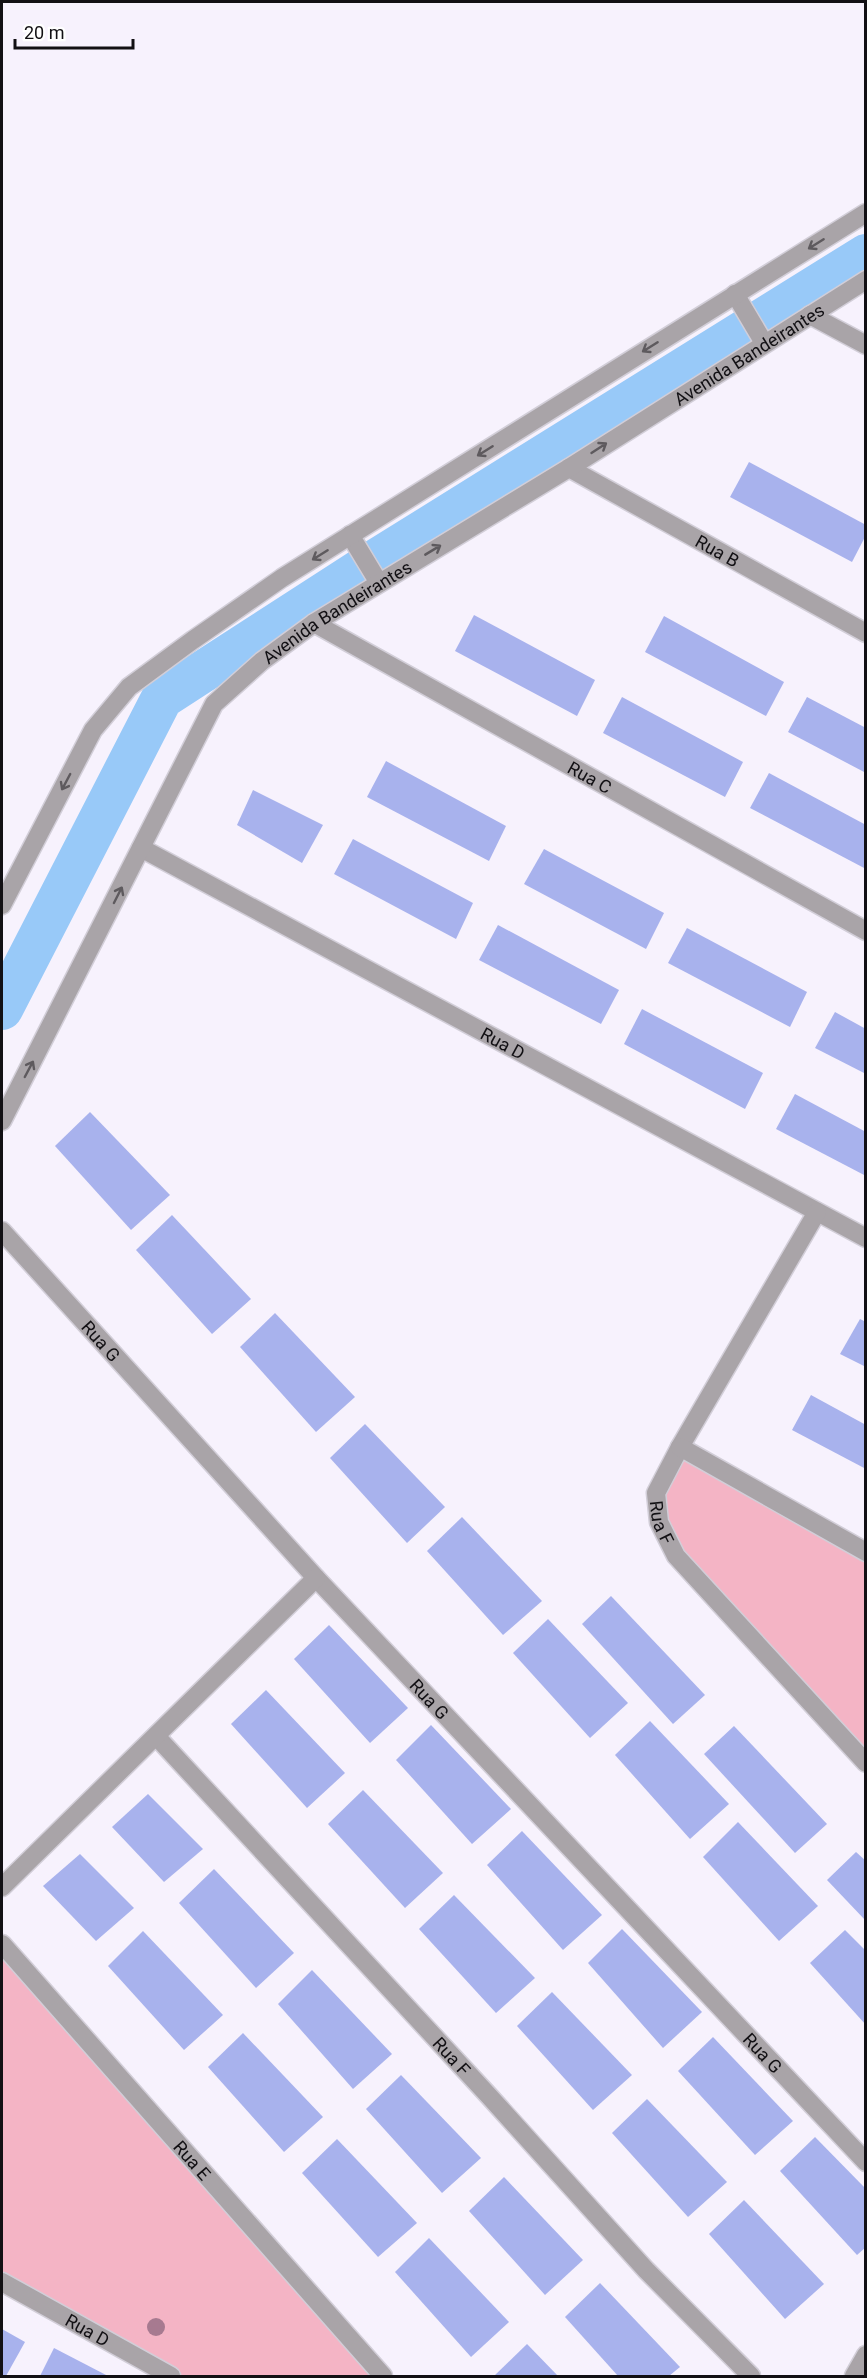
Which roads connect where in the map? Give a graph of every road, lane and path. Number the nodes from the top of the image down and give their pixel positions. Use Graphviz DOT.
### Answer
graph roads {
  1 [pos="866,213"];
  2 [pos="866,280"];
  3 [pos="735,294"];
  4 [pos="810,315"];
  5 [pos="764,343"];
  6 [pos="866,345"];
  7 [pos="569,468"];
  8 [pos="351,535"];
  9 [pos="379,583"];
  10 [pos="314,623"];
  11 [pos="866,633"];
  12 [pos="141,848"];
  13 [pos="2,905"];
  14 [pos="866,931"];
  15 [pos="2,1120"];
  16 [pos="817,1212"];
  17 [pos="2,1231"];
  18 [pos="866,1238"];
  19 [pos="680,1447"];
  20 [pos="866,1552"];
  21 [pos="316,1578"];
  22 [pos="156,1736"];
  23 [pos="866,1762"];
  24 [pos="2,1887"];
  25 [pos="2,1944"];
  26 [pos="866,2162"];
  27 [pos="2,2282"];
  28 [pos="866,2355"];
  29 [pos="171,2376"];
  30 [pos="382,2376"];
  31 [pos="751,2376"];
  32 [pos="854,2376"];
  1 -- 3 [label="street, one-way"];
  2 -- 4 [label="street, Avenida Bandeirantes"];
  3 -- 5 [label="street"];
  3 -- 8 [label="street, one-way"];
  4 -- 5 [label="street, Avenida Bandeirantes"];
  4 -- 6 [label="street"];
  7 -- 5 [label="street, Avenida Bandeirantes, one-way"];
  9 -- 7 [label="street, Avenida Bandeirantes, one-way"];
  7 -- 11 [label="street, Rua B"];
  8 -- 9 [label="street"];
  8 -- 13 [label="street, one-way"];
  9 -- 10 [label="street, Avenida Bandeirantes"];
  10 -- 12 [label="street, Avenida Bandeirantes"];
  10 -- 14 [label="street, Rua C"];
  15 -- 12 [label="street, Avenida Bandeirantes, one-way"];
  12 -- 16 [label="street, Rua D"];
  16 -- 18 [label="street, Rua D"];
  16 -- 19 [label="street, Rua F"];
  17 -- 21 [label="street, Rua G"];
  19 -- 20 [label="street"];
  19 -- 23 [label="street, Rua F"];
  21 -- 22 [label="street"];
  21 -- 26 [label="street, Rua G"];
  22 -- 24 [label="street"];
  22 -- 31 [label="street, Rua F"];
  25 -- 30 [label="street, Rua E"];
  27 -- 29 [label="street, Rua D"];
  28 -- 32 [label="street"];
}
